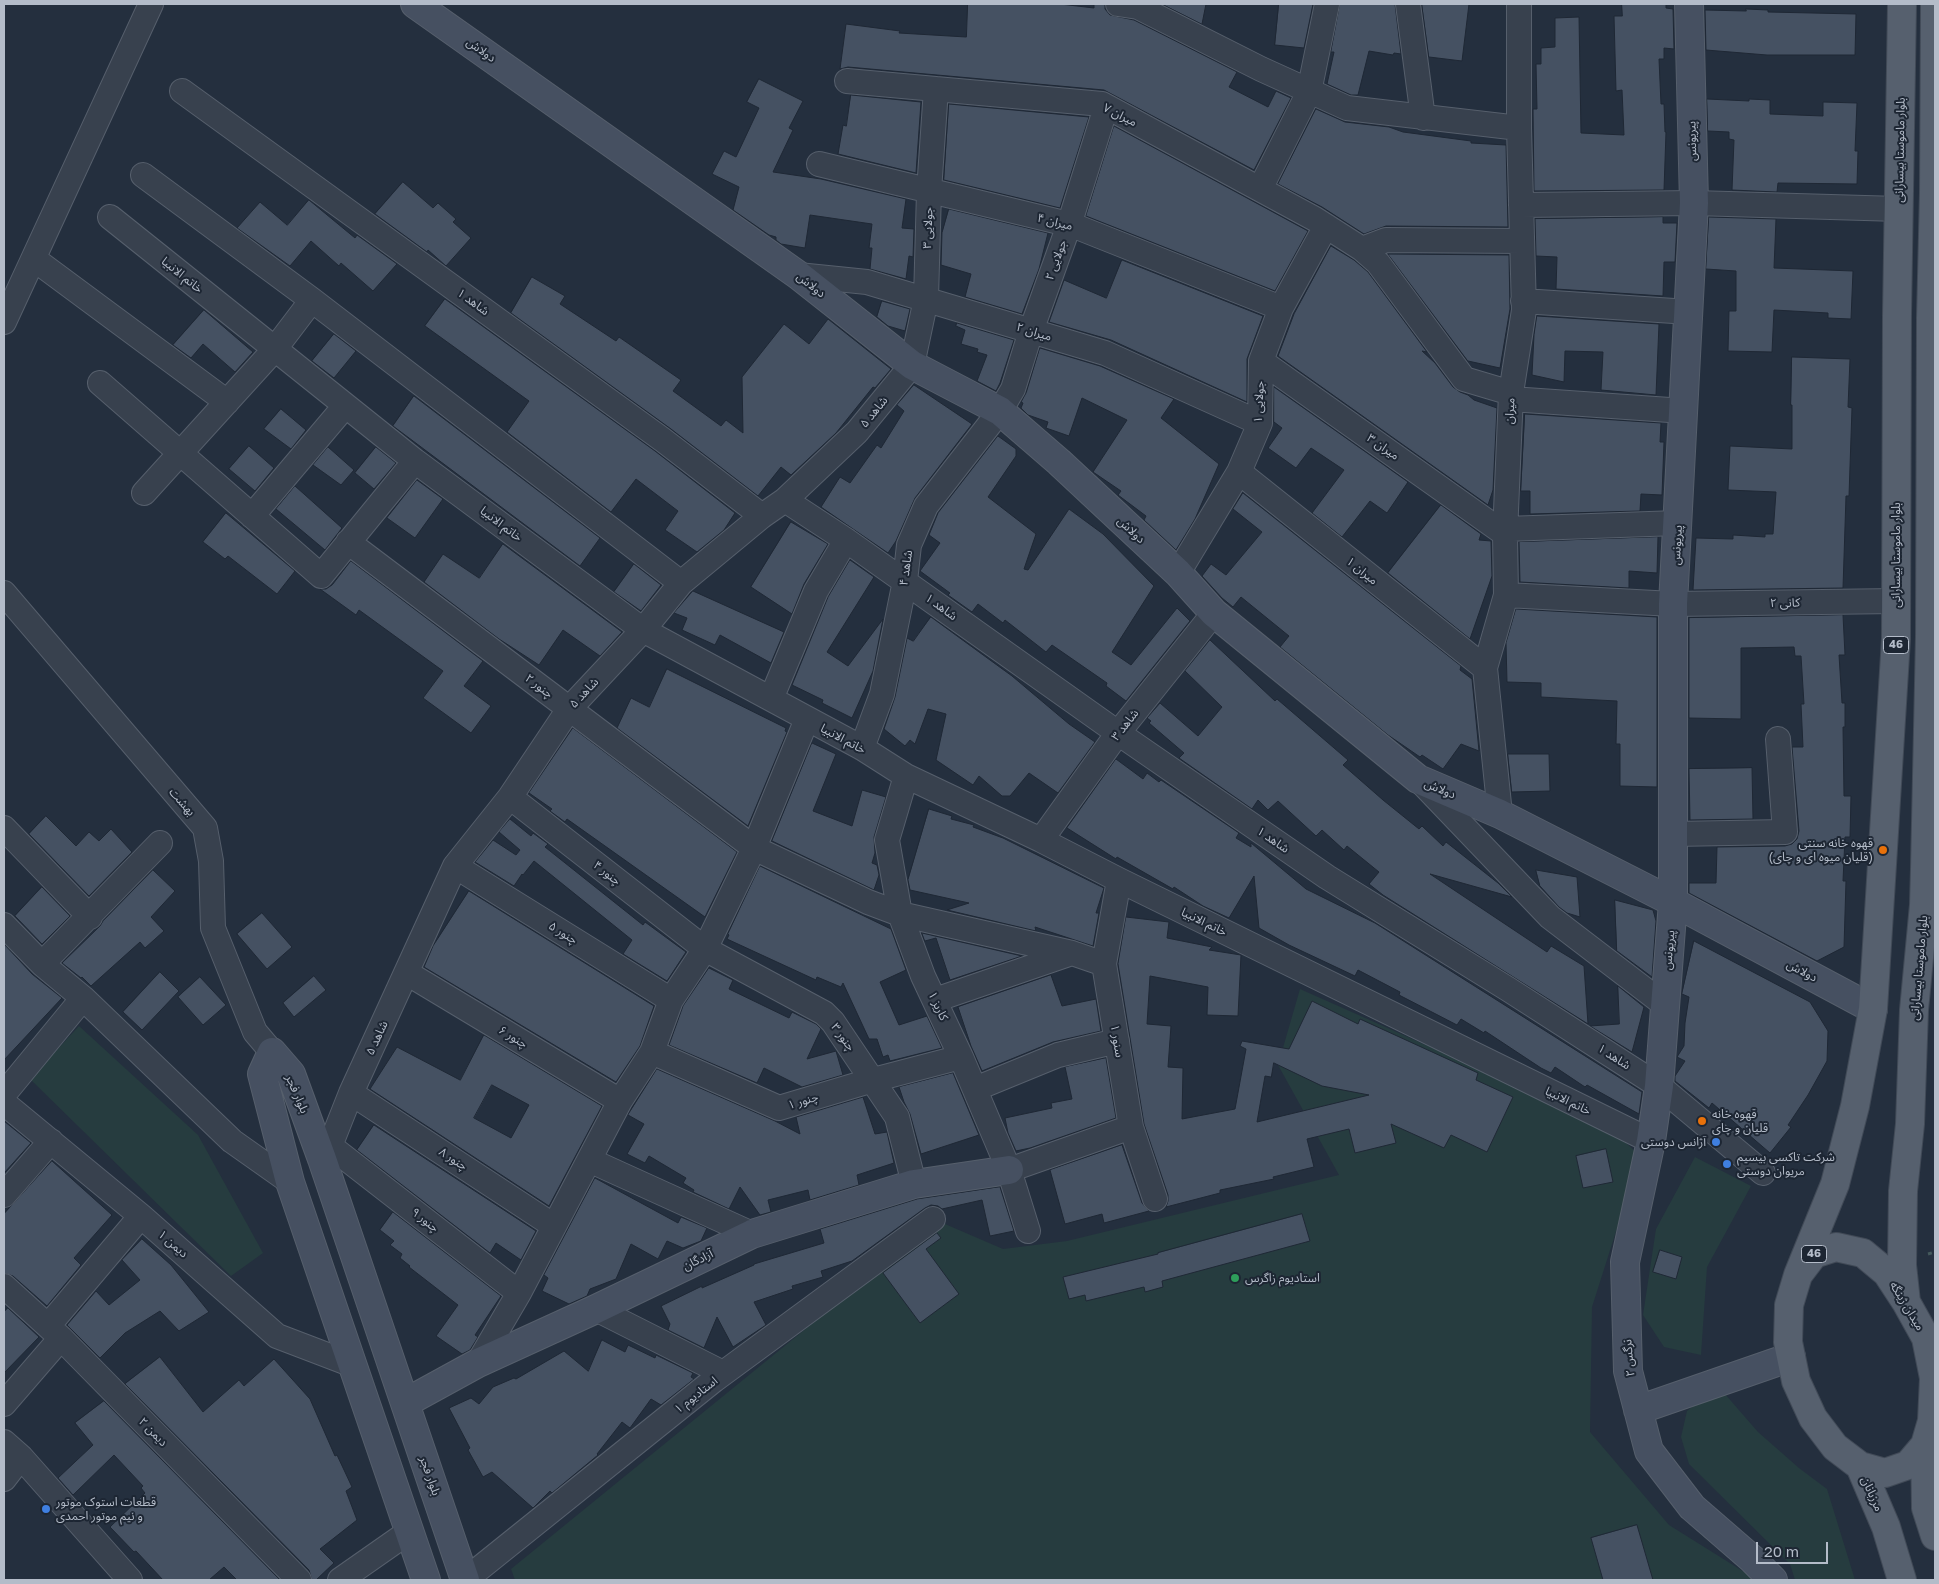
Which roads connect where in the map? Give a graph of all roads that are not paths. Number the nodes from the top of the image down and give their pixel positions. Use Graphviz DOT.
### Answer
graph roads {
  1 [pos="151,4"];
  2 [pos="415,4"];
  3 [pos="1118,4"];
  4 [pos="1327,4"];
  5 [pos="1408,4"];
  6 [pos="1519,4"];
  7 [pos="1689,4"];
  8 [pos="1902,4"];
  9 [pos="1935,4"];
  10 [pos="847,82"];
  11 [pos="936,89"];
  12 [pos="182,91"];
  13 [pos="1309,92"];
  14 [pos="1106,107"];
  15 [pos="1423,118"];
  16 [pos="1519,128"];
  17 [pos="819,164"];
  18 [pos="143,176"];
  19 [pos="1260,190"];
  20 [pos="929,191"];
  21 [pos="1935,192"];
  22 [pos="1694,203"];
  23 [pos="1521,205"];
  24 [pos="1899,209"];
  25 [pos="110,217"];
  26 [pos="1069,225"];
  27 [pos="1326,226"];
  28 [pos="1522,241"];
  29 [pos="1362,249"];
  30 [pos="34,259"];
  31 [pos="798,275"];
  32 [pos="926,299"];
  33 [pos="312,300"];
  34 [pos="1523,301"];
  35 [pos="1281,308"];
  36 [pos="1689,312"];
  37 [pos="4,322"];
  38 [pos="1031,331"];
  39 [pos="274,350"];
  40 [pos="1261,361"];
  41 [pos="912,365"];
  42 [pos="100,382"];
  43 [pos="1511,396"];
  44 [pos="227,402"];
  45 [pos="345,406"];
  46 [pos="1000,411"];
  47 [pos="1684,411"];
  48 [pos="1260,423"];
  49 [pos="181,453"];
  50 [pos="415,461"];
  51 [pos="1239,472"];
  52 [pos="144,494"];
  53 [pos="785,500"];
  54 [pos="252,516"];
  55 [pos="762,516"];
  56 [pos="1678,523"];
  57 [pos="1505,532"];
  58 [pos="846,540"];
  59 [pos="348,542"];
  60 [pos="1178,573"];
  61 [pos="905,581"];
  62 [pos="681,583"];
  63 [pos="4,594"];
  64 [pos="1506,595"];
  65 [pos="1896,601"];
  66 [pos="1673,604"];
  67 [pos="1933,608"];
  68 [pos="1214,613"];
  69 [pos="643,630"];
  70 [pos="1485,668"];
  71 [pos="771,699"];
  72 [pos="569,709"];
  73 [pos="807,719"];
  74 [pos="1118,733"];
  75 [pos="1778,740"];
  76 [pos="862,748"];
  77 [pos="906,776"];
  78 [pos="1418,779"];
  79 [pos="510,797"];
  80 [pos="1500,814"];
  81 [pos="4,828"];
  82 [pos="1673,834"];
  83 [pos="1041,840"];
  84 [pos="160,843"];
  85 [pos="754,848"];
  86 [pos="455,866"];
  87 [pos="1930,870"];
  88 [pos="1119,880"];
  89 [pos="1673,902"];
  90 [pos="900,914"];
  91 [pos="90,917"];
  92 [pos="4,925"];
  93 [pos="705,949"];
  94 [pos="1072,953"];
  95 [pos="42,964"];
  96 [pos="1104,964"];
  97 [pos="407,972"];
  98 [pos="83,998"];
  99 [pos="671,1000"];
  100 [pos="935,1000"];
  101 [pos="1665,1005"];
  102 [pos="1873,1009"];
  103 [pos="1116,1041"];
  104 [pos="272,1052"];
  105 [pos="652,1052"];
  106 [pos="961,1057"];
  107 [pos="873,1080"];
  108 [pos="1659,1086"];
  109 [pos="975,1088"];
  110 [pos="351,1093"];
  111 [pos="4,1094"];
  112 [pos="620,1101"];
  113 [pos="4,1103"];
  114 [pos="1131,1128"];
  115 [pos="51,1141"];
  116 [pos="1650,1141"];
  117 [pos="326,1158"];
  118 [pos="588,1160"];
  119 [pos="1009,1170"];
  120 [pos="1763,1173"];
  121 [pos="290,1182"];
  122 [pos="914,1184"];
  123 [pos="4,1196"];
  124 [pos="1155,1199"];
  125 [pos="141,1216"];
  126 [pos="933,1219"];
  127 [pos="554,1226"];
  128 [pos="1028,1231"];
  129 [pos="752,1234"];
  130 [pos="1798,1275"];
  131 [pos="4,1286"];
  132 [pos="519,1293"];
  133 [pos="1906,1302"];
  134 [pos="596,1309"];
  135 [pos="54,1332"];
  136 [pos="1791,1357"];
  137 [pos="478,1363"];
  138 [pos="353,1365"];
  139 [pos="723,1373"];
  140 [pos="405,1403"];
  141 [pos="4,1404"];
  142 [pos="1638,1410"];
  143 [pos="1931,1430"];
  144 [pos="12,1450"];
  145 [pos="1860,1466"];
  146 [pos="4,1479"];
  147 [pos="410,1531"];
  148 [pos="1935,1536"];
  149 [pos="130,1580"];
  150 [pos="299,1580"];
  151 [pos="340,1580"];
  152 [pos="426,1580"];
  153 [pos="465,1580"];
  154 [pos="1772,1580"];
  155 [pos="1902,1580"];
  1 -- 30 [label="street"];
  2 -- 31 [label="street, دولاش"];
  3 -- 13 [label="street"];
  4 -- 13 [label="street"];
  5 -- 15 [label="street"];
  6 -- 16 [label="street, میران"];
  7 -- 22 [label="street, پیریونس"];
  8 -- 24 [label="main road, بلوار ماموستا بیسارانی / 46"];
  9 -- 21 [label="main road, بلوار ماموستا بیسارانی / 46"];
  10 -- 11 [label="street, میران ۷"];
  11 -- 14 [label="street, میران ۷"];
  11 -- 20 [label="street, جولایی ۳"];
  12 -- 55 [label="street, شاهد ۱"];
  13 -- 15 [label="street"];
  13 -- 19 [label="street"];
  14 -- 19 [label="street, میران ۷"];
  14 -- 26 [label="street, جولایی ۲"];
  15 -- 16 [label="street"];
  16 -- 23 [label="street, میران"];
  17 -- 20 [label="street, میران ۴"];
  18 -- 33 [label="street"];
  19 -- 27 [label="street, میران ۷"];
  20 -- 26 [label="street, میران ۴"];
  20 -- 32 [label="street, جولایی ۳"];
  21 -- 67 [label="main road, بلوار ماموستا بیسارانی / 46"];
  22 -- 23 [label="street"];
  22 -- 24 [label="street"];
  22 -- 36 [label="street, پیریونس"];
  23 -- 28 [label="street, میران"];
  24 -- 65 [label="main road, بلوار ماموستا بیسارانی / 46"];
  25 -- 39 [label="street, خاتم الانبیا"];
  26 -- 35 [label="street, میران ۴"];
  26 -- 38 [label="street, جولایی ۲"];
  27 -- 29 [label="street, میران ۷"];
  27 -- 35 [label="street, جولایی ۱"];
  28 -- 29 [label="street"];
  28 -- 34 [label="street, میران"];
  29 -- 43 [label="street, میران ۷"];
  30 -- 37 [label="street"];
  30 -- 44 [label="street"];
  31 -- 32 [label="street, میران ۲"];
  31 -- 41 [label="street, دولاش"];
  32 -- 38 [label="street, میران ۲"];
  32 -- 41 [label="street, جولایی ۳"];
  33 -- 39 [label="street"];
  33 -- 62 [label="street"];
  34 -- 36 [label="street"];
  34 -- 43 [label="street, میران"];
  35 -- 40 [label="street, جولایی ۱"];
  36 -- 47 [label="street, پیریونس"];
  38 -- 46 [label="street, جولایی ۲"];
  38 -- 48 [label="street, میران ۲"];
  39 -- 44 [label="street"];
  39 -- 45 [label="street, خاتم الانبیا"];
  40 -- 48 [label="street, جولایی ۱"];
  40 -- 57 [label="street, میران ۳"];
  41 -- 46 [label="street, دولاش"];
  41 -- 53 [label="street, شاهد ۵"];
  42 -- 49 [label="street"];
  43 -- 47 [label="street, میران ۷"];
  43 -- 57 [label="street, میران"];
  44 -- 49 [label="street"];
  45 -- 50 [label="street, خاتم الانبیا"];
  45 -- 54 [label="street"];
  46 -- 60 [label="street, دولاش"];
  46 -- 61 [label="street, شاهد ۴"];
  47 -- 56 [label="street, پیریونس"];
  48 -- 51 [label="street, جولایی ۱"];
  49 -- 52 [label="street"];
  49 -- 54 [label="street"];
  50 -- 59 [label="street"];
  50 -- 69 [label="street, خاتم الانبیا"];
  51 -- 60 [label="street, جولایی ۱"];
  51 -- 70 [label="street, میران ۱"];
  53 -- 55 [label="street, شاهد ۵"];
  53 -- 58 [label="street, شاهد ۱"];
  54 -- 59 [label="street"];
  55 -- 62 [label="street, شاهد ۵"];
  56 -- 57 [label="street"];
  56 -- 66 [label="street, پیریونس"];
  57 -- 64 [label="street, میران"];
  58 -- 61 [label="street, شاهد ۱"];
  58 -- 71 [label="street"];
  59 -- 72 [label="street, چنور ۲"];
  60 -- 68 [label="street, دولاش"];
  61 -- 74 [label="street, شاهد ۱"];
  61 -- 76 [label="street, شاهد ۴"];
  62 -- 69 [label="street, شاهد ۵"];
  63 -- 104 [label="street, بهشت"];
  64 -- 66 [label="street, کانی ۲"];
  64 -- 70 [label="street, میران"];
  65 -- 66 [label="street, کانی ۲"];
  65 -- 102 [label="main road, بلوار ماموستا بیسارانی / 46"];
  66 -- 82 [label="street, پیریونس"];
  67 -- 87 [label="main road, بلوار ماموستا بیسارانی / 46"];
  68 -- 74 [label="street, شاهد ۳"];
  68 -- 78 [label="street, دولاش"];
  69 -- 71 [label="street, خاتم الانبیا"];
  69 -- 72 [label="street, شاهد ۵"];
  70 -- 80 [label="street, میران"];
  71 -- 73 [label="street, خاتم الانبیا"];
  72 -- 79 [label="street, شاهد ۵"];
  72 -- 85 [label="street, چنور ۲"];
  73 -- 76 [label="street, خاتم الانبیا"];
  73 -- 85 [label="street"];
  74 -- 83 [label="street, شاهد ۳"];
  74 -- 108 [label="street, شاهد ۱"];
  75 -- 82 [label="street"];
  76 -- 77 [label="street, خاتم الانبیا"];
  77 -- 83 [label="street, خاتم الانبیا"];
  77 -- 90 [label="street, کاریز ۱"];
  78 -- 80 [label="street, دولاش"];
  78 -- 101 [label="street"];
  79 -- 86 [label="street, شاهد ۵"];
  79 -- 93 [label="street, چنور ۴"];
  80 -- 89 [label="street, دولاش"];
  81 -- 91 [label="street"];
  82 -- 89 [label="street, پیریونس"];
  83 -- 88 [label="street, خاتم الانبیا"];
  84 -- 91 [label="street"];
  85 -- 90 [label="street, چنور ۲"];
  85 -- 93 [label="street"];
  86 -- 97 [label="street, شاهد ۵"];
  86 -- 99 [label="street, چنور ۵"];
  87 -- 133 [label="main road, بلوار ماموستا بیسارانی / 46"];
  88 -- 96 [label="street, سنور ۱"];
  88 -- 116 [label="street, خاتم الانبیا"];
  89 -- 101 [label="street, پیریونس"];
  89 -- 102 [label="street, دولاش"];
  90 -- 94 [label="street, چنور ۲"];
  90 -- 100 [label="street, کاریز ۱"];
  91 -- 95 [label="street"];
  92 -- 95 [label="street"];
  93 -- 99 [label="street"];
  93 -- 107 [label="street, چنور ۳"];
  94 -- 96 [label="street, چنور ۲"];
  94 -- 100 [label="street"];
  95 -- 98 [label="street"];
  96 -- 103 [label="street, سنور ۱"];
  97 -- 110 [label="street, شاهد ۵"];
  97 -- 112 [label="street, چنور ۶"];
  98 -- 111 [label="street"];
  98 -- 121 [label="street"];
  99 -- 105 [label="street"];
  100 -- 106 [label="street, کاریز ۱"];
  101 -- 108 [label="street, پیریونس"];
  102 -- 130 [label="main road, بلوار ماموستا بیسارانی / 46"];
  103 -- 109 [label="street"];
  103 -- 114 [label="street, سنور ۱"];
  104 -- 117 [label="street, بلوار فجر"];
  104 -- 121 [label="street, بلوار فجر"];
  105 -- 107 [label="street, چنور ۱"];
  105 -- 112 [label="street"];
  106 -- 107 [label="street, چنور ۱"];
  106 -- 109 [label="street, کاریز ۱"];
  107 -- 122 [label="street, چنور ۳"];
  108 -- 116 [label="street, نرگس ۲"];
  108 -- 120 [label="street, شاهد ۱"];
  109 -- 119 [label="street, کاریز ۱"];
  110 -- 117 [label="street, شاهد ۵"];
  110 -- 127 [label="street, چنور ۸"];
  112 -- 118 [label="street"];
  113 -- 115 [label="street, دیمن ۱"];
  114 -- 119 [label="street"];
  114 -- 124 [label="street, سنور ۱"];
  115 -- 123 [label="street"];
  115 -- 125 [label="street, دیمن ۱"];
  116 -- 142 [label="street, نرگس ۲"];
  117 -- 121 [label="street"];
  117 -- 132 [label="street, چنور ۹"];
  117 -- 140 [label="street, بلوار فجر"];
  118 -- 127 [label="street"];
  118 -- 129 [label="street"];
  119 -- 122 [label="street, آزادگان"];
  119 -- 128 [label="street, کاریز ۱"];
  121 -- 138 [label="street, بلوار فجر"];
  122 -- 129 [label="street, آزادگان"];
  125 -- 135 [label="street"];
  125 -- 138 [label="street, دیمن ۱"];
  126 -- 139 [label="street, استادیوم ۱"];
  127 -- 132 [label="street"];
  129 -- 134 [label="street, آزادگان"];
  130 -- 133 [label="main road, میدان ژینگه / 46"];
  130 -- 136 [label="main road, میدان ژینگه / 46"];
  131 -- 135 [label="street, دیمن ۲"];
  132 -- 137 [label="street"];
  133 -- 143 [label="main road, میدان ژینگه / 46"];
  134 -- 137 [label="street, آزادگان"];
  134 -- 139 [label="street"];
  135 -- 141 [label="street"];
  135 -- 150 [label="street, دیمن ۲"];
  136 -- 142 [label="street"];
  136 -- 145 [label="main road, میدان ژینگه / 46"];
  137 -- 140 [label="street, آزادگان"];
  138 -- 147 [label="street, بلوار فجر"];
  139 -- 153 [label="street, استادیوم ۱"];
  140 -- 153 [label="street, بلوار فجر"];
  142 -- 154 [label="street, نرگس ۲"];
  143 -- 145 [label="main road, میدان ژینگه / 46"];
  143 -- 148 [label="main road, 46"];
  144 -- 146 [label="street"];
  144 -- 149 [label="street"];
  145 -- 155 [label="main road, مرزبانان / 46"];
  147 -- 151 [label="street"];
  147 -- 152 [label="street, بلوار فجر"];
}
